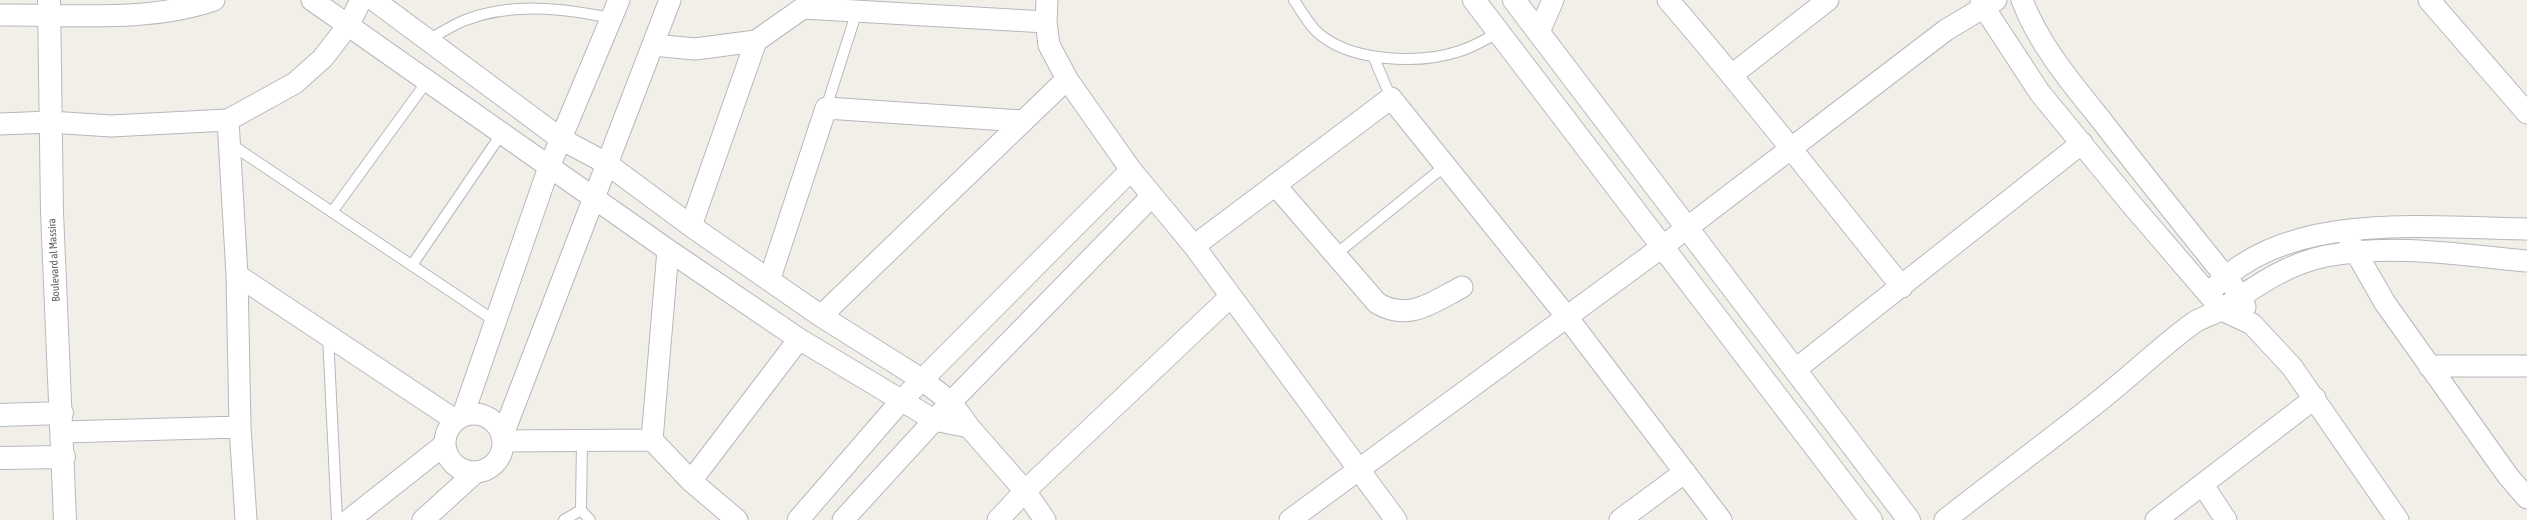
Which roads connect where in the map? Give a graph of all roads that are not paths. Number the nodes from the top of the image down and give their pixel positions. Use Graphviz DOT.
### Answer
graph roads {
  1 [pos="214,0"];
  2 [pos="312,0"];
  3 [pos="361,0"];
  4 [pos="374,0"];
  5 [pos="670,0"];
  6 [pos="1047,0"];
  7 [pos="1294,0"];
  8 [pos="1474,0"];
  9 [pos="1514,0"];
  10 [pos="1553,0"];
  11 [pos="1668,0"];
  12 [pos="1828,0"];
  13 [pos="2022,0"];
  14 [pos="2430,0"];
  15 [pos="1987,2"];
  16 [pos="806,4"];
  17 [pos="49,7"];
  18 [pos="615,9"];
  19 [pos="857,11"];
  20 [pos="0,15"];
  21 [pos="1046,22"];
  22 [pos="349,24"];
  23 [pos="1539,32"];
  24 [pos="1498,33"];
  25 [pos="428,40"];
  26 [pos="756,41"];
  27 [pos="652,46"];
  28 [pos="1374,58"];
  29 [pos="1733,74"];
  30 [pos="1067,79"];
  31 [pos="428,80"];
  32 [pos="1391,98"];
  33 [pos="826,108"];
  34 [pos="2527,113"];
  35 [pos="228,120"];
  36 [pos="1022,121"];
  37 [pos="50,122"];
  38 [pos="0,124"];
  39 [pos="502,134"];
  40 [pos="561,138"];
  41 [pos="230,143"];
  42 [pos="2082,143"];
  43 [pos="1789,148"];
  44 [pos="606,163"];
  45 [pos="1446,165"];
  46 [pos="549,167"];
  47 [pos="1131,170"];
  48 [pos="1276,186"];
  49 [pos="1151,197"];
  50 [pos="594,198"];
  51 [pos="332,212"];
  52 [pos="691,226"];
  53 [pos="1686,226"];
  54 [pos="2527,229"];
  55 [pos="2343,231"];
  56 [pos="1194,246"];
  57 [pos="1662,247"];
  58 [pos="668,250"];
  59 [pos="2355,252"];
  60 [pos="1335,255"];
  61 [pos="2527,261"];
  62 [pos="412,265"];
  63 [pos="237,275"];
  64 [pos="2225,276"];
  65 [pos="770,278"];
  66 [pos="1462,287"];
  67 [pos="1902,287"];
  68 [pos="2208,294"];
  69 [pos="2240,295"];
  70 [pos="1230,297"];
  71 [pos="2222,310"];
  72 [pos="821,316"];
  73 [pos="1567,317"];
  74 [pos="495,321"];
  75 [pos="2194,322"];
  76 [pos="2252,324"];
  77 [pos="328,335"];
  78 [pos="799,339"];
  79 [pos="2429,366"];
  80 [pos="2527,366"];
  81 [pos="1796,369"];
  82 [pos="922,379"];
  83 [pos="2315,398"];
  84 [pos="900,402"];
  85 [pos="951,402"];
  86 [pos="0,415"];
  87 [pos="459,418"];
  88 [pos="934,420"];
  89 [pos="62,422"];
  90 [pos="240,427"];
  91 [pos="969,428"];
  92 [pos="503,439"];
  93 [pos="582,440"];
  94 [pos="652,440"];
  95 [pos="444,445"];
  96 [pos="64,457"];
  97 [pos="0,458"];
  98 [pos="1359,468"];
  99 [pos="476,472"];
  100 [pos="1685,472"];
  101 [pos="2518,475"];
  102 [pos="691,481"];
  103 [pos="2203,485"];
  104 [pos="1025,491"];
  105 [pos="2527,498"];
  106 [pos="581,510"];
  107 [pos="65,520"];
  108 [pos="246,520"];
  109 [pos="337,520"];
  110 [pos="349,520"];
  111 [pos="422,520"];
  112 [pos="564,520"];
  113 [pos="590,520"];
  114 [pos="737,520"];
  115 [pos="798,520"];
  116 [pos="843,520"];
  117 [pos="998,520"];
  118 [pos="1045,520"];
  119 [pos="1290,520"];
  120 [pos="1396,520"];
  121 [pos="1620,520"];
  122 [pos="1721,520"];
  123 [pos="1871,520"];
  124 [pos="1909,520"];
  125 [pos="1945,520"];
  126 [pos="2156,520"];
  127 [pos="2226,520"];
  128 [pos="2398,520"];
  1 -- 17 [label="street"];
  2 -- 22 [label="street"];
  3 -- 22 [label="street"];
  4 -- 25 [label="street"];
  5 -- 27 [label="street"];
  6 -- 21 [label="street"];
  7 -- 28 [label="lane"];
  8 -- 24 [label="street"];
  9 -- 23 [label="street"];
  10 -- 23 [label="street"];
  11 -- 29 [label="street"];
  12 -- 29 [label="street"];
  13 -- 64 [label="street"];
  14 -- 34 [label="street"];
  15 -- 42 [label="street"];
  15 -- 43 [label="street"];
  16 -- 19 [label="street"];
  16 -- 26 [label="street"];
  17 -- 20 [label="street"];
  17 -- 37 [label="street, Boulevard al Massira"];
  18 -- 25 [label="lane"];
  18 -- 40 [label="street"];
  19 -- 21 [label="street"];
  19 -- 33 [label="lane"];
  21 -- 30 [label="street"];
  22 -- 31 [label="street"];
  22 -- 35 [label="street"];
  23 -- 53 [label="street"];
  24 -- 28 [label="lane"];
  24 -- 57 [label="street"];
  25 -- 40 [label="street"];
  26 -- 27 [label="street"];
  26 -- 52 [label="street"];
  27 -- 44 [label="street"];
  28 -- 32 [label="lane"];
  29 -- 43 [label="street"];
  30 -- 36 [label="street"];
  30 -- 47 [label="street"];
  31 -- 39 [label="street"];
  31 -- 51 [label="lane"];
  32 -- 45 [label="street"];
  32 -- 48 [label="street"];
  33 -- 36 [label="street"];
  33 -- 65 [label="street"];
  35 -- 37 [label="street"];
  35 -- 41 [label="street"];
  36 -- 72 [label="street"];
  37 -- 38 [label="street"];
  37 -- 89 [label="street, Boulevard al Massira"];
  39 -- 46 [label="street"];
  39 -- 62 [label="lane"];
  40 -- 44 [label="street"];
  40 -- 46 [label="street"];
  41 -- 51 [label="lane"];
  41 -- 63 [label="street"];
  42 -- 67 [label="street"];
  42 -- 68 [label="street"];
  43 -- 53 [label="street"];
  43 -- 67 [label="street"];
  44 -- 50 [label="street"];
  44 -- 52 [label="street"];
  45 -- 60 [label="lane"];
  45 -- 73 [label="street"];
  46 -- 50 [label="street"];
  46 -- 74 [label="street"];
  47 -- 49 [label="street"];
  47 -- 82 [label="street"];
  48 -- 56 [label="street"];
  48 -- 60 [label="street"];
  49 -- 56 [label="street"];
  49 -- 85 [label="street"];
  50 -- 58 [label="street"];
  50 -- 92 [label="street"];
  51 -- 62 [label="lane"];
  52 -- 65 [label="street"];
  53 -- 57 [label="street"];
  53 -- 81 [label="street"];
  54 -- 55 [label="street"];
  55 -- 59 [label="street"];
  55 -- 64 [label="street"];
  56 -- 70 [label="street"];
  57 -- 73 [label="street"];
  57 -- 123 [label="street"];
  58 -- 78 [label="street"];
  58 -- 94 [label="street"];
  59 -- 61 [label="street"];
  59 -- 69 [label="street"];
  59 -- 79 [label="street"];
  60 -- 66 [label="street"];
  62 -- 74 [label="lane"];
  63 -- 77 [label="street"];
  63 -- 90 [label="street"];
  64 -- 68 [label="street"];
  64 -- 69 [label="street"];
  65 -- 72 [label="street"];
  67 -- 81 [label="street"];
  68 -- 71 [label="street"];
  68 -- 75 [label="street"];
  69 -- 71 [label="street"];
  69 -- 76 [label="street"];
  70 -- 98 [label="street"];
  70 -- 104 [label="street"];
  71 -- 75 [label="street"];
  71 -- 76 [label="street"];
  72 -- 82 [label="street"];
  73 -- 98 [label="street"];
  73 -- 100 [label="street"];
  74 -- 87 [label="street"];
  75 -- 125 [label="street"];
  76 -- 83 [label="street"];
  77 -- 87 [label="street"];
  77 -- 109 [label="lane"];
  78 -- 84 [label="street"];
  78 -- 102 [label="street"];
  79 -- 80 [label="street"];
  79 -- 101 [label="street"];
  81 -- 124 [label="street"];
  82 -- 84 [label="street"];
  82 -- 85 [label="street"];
  83 -- 103 [label="street"];
  83 -- 128 [label="street"];
  84 -- 88 [label="street"];
  84 -- 115 [label="street"];
  85 -- 88 [label="street"];
  85 -- 91 [label="street"];
  86 -- 89 [label="street"];
  87 -- 92 [label="street"];
  87 -- 95 [label="street"];
  88 -- 91 [label="street"];
  88 -- 116 [label="street"];
  89 -- 90 [label="street"];
  89 -- 96 [label="street, Boulevard al Massira"];
  90 -- 108 [label="street"];
  91 -- 104 [label="street"];
  92 -- 93 [label="street"];
  92 -- 99 [label="street"];
  93 -- 94 [label="street"];
  93 -- 106 [label="lane"];
  94 -- 102 [label="street"];
  95 -- 99 [label="street"];
  95 -- 110 [label="street"];
  96 -- 97 [label="street"];
  96 -- 107 [label="street, Boulevard al Massira"];
  98 -- 119 [label="street"];
  98 -- 120 [label="street"];
  99 -- 111 [label="street"];
  100 -- 121 [label="street"];
  100 -- 122 [label="street"];
  101 -- 105 [label="street"];
  102 -- 114 [label="street"];
  103 -- 126 [label="street"];
  103 -- 127 [label="street"];
  104 -- 117 [label="street"];
  104 -- 118 [label="street"];
  106 -- 112 [label="lane"];
  106 -- 113 [label="lane"];
}
